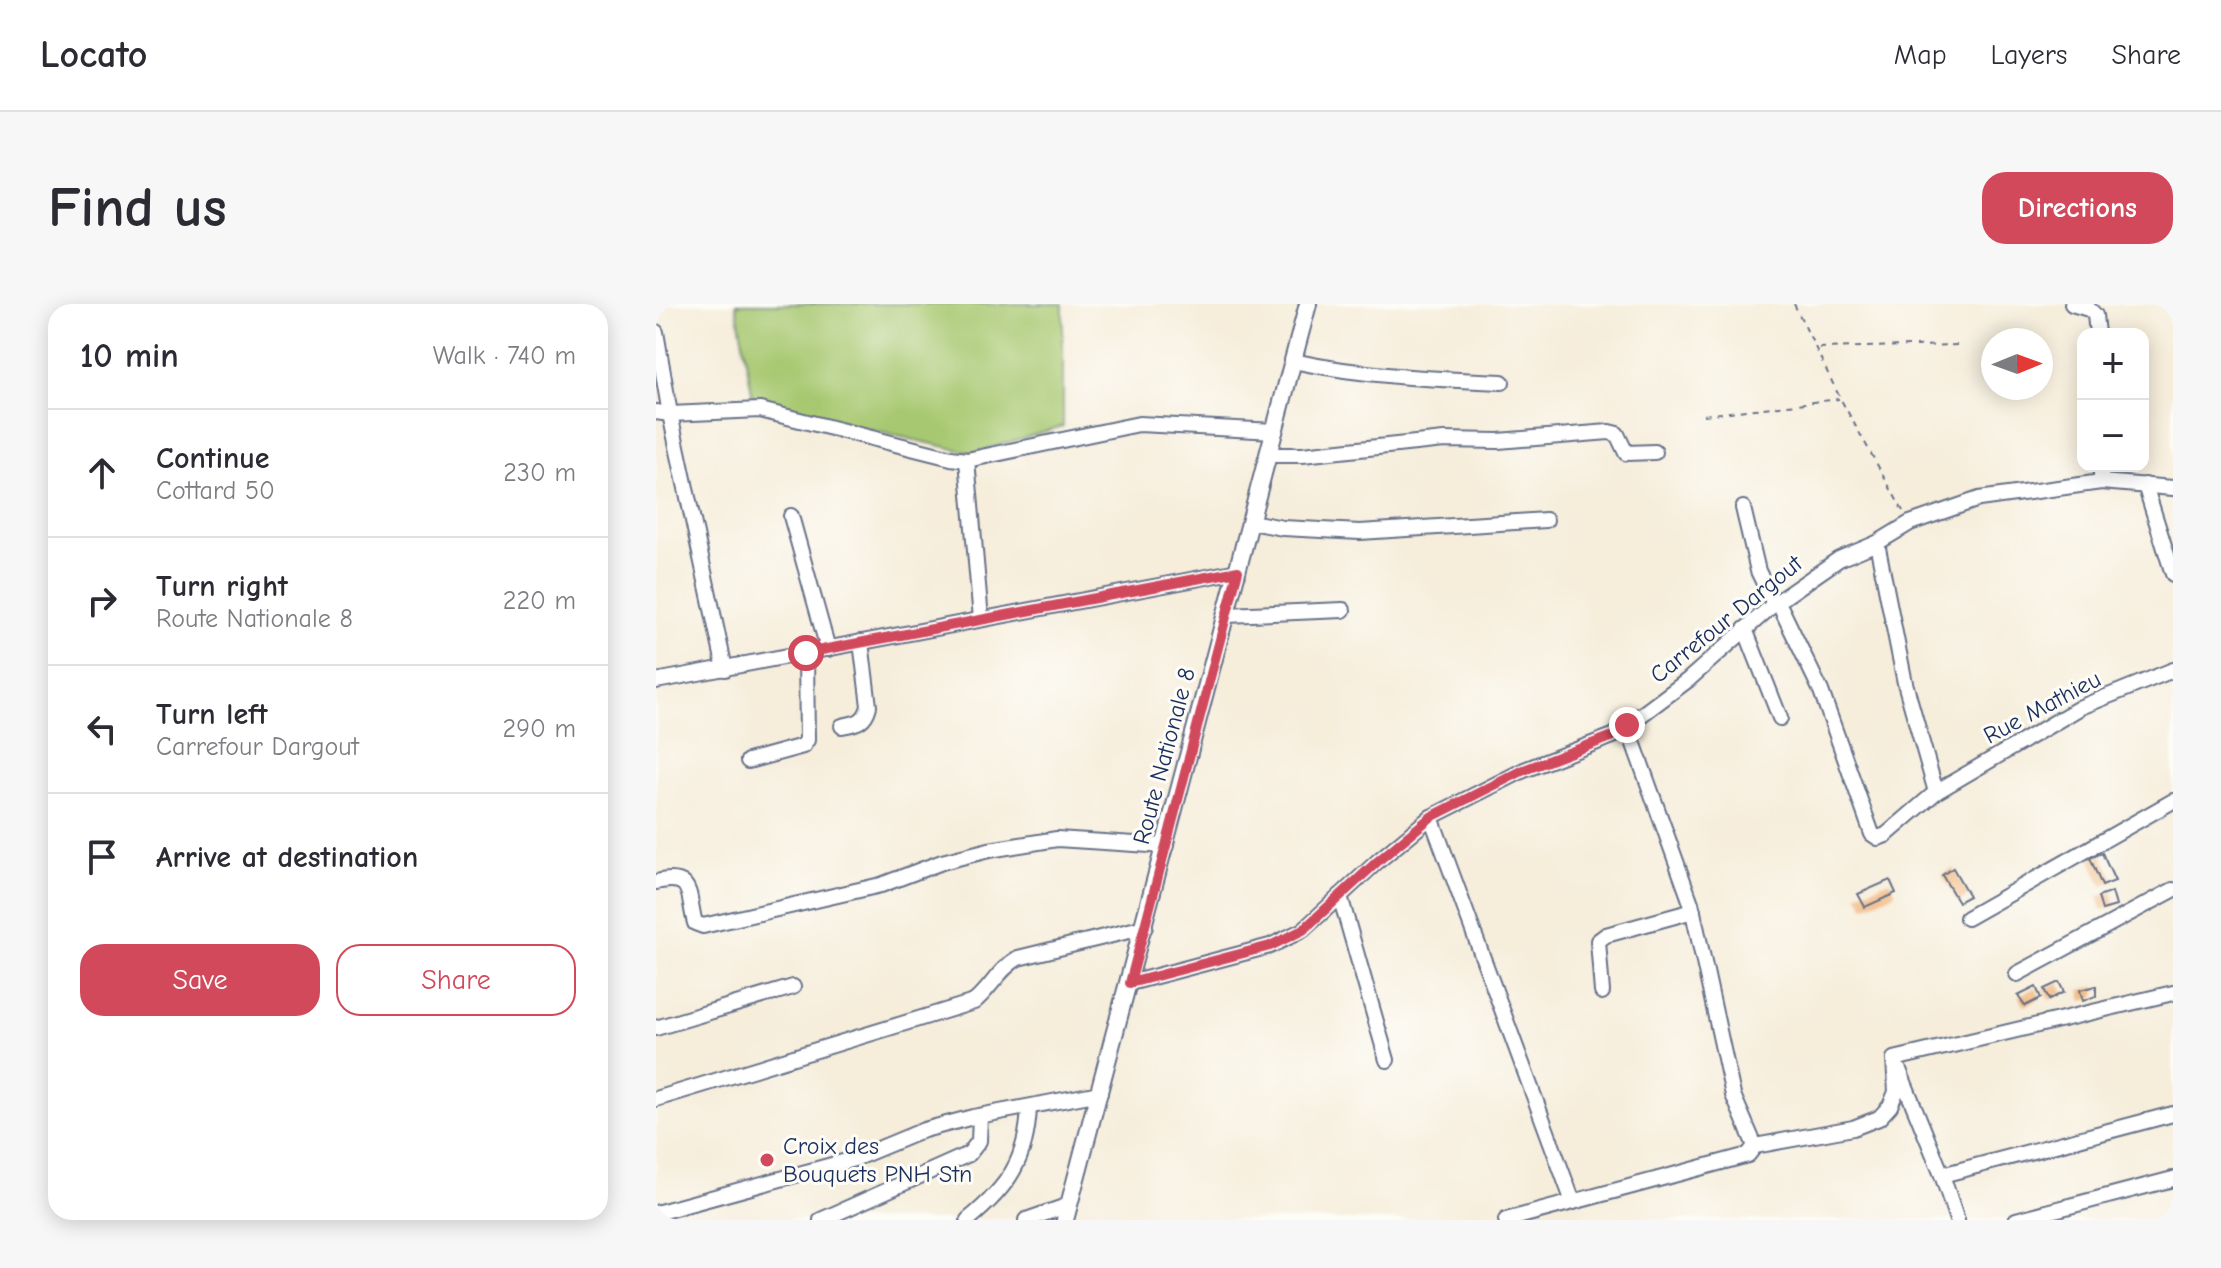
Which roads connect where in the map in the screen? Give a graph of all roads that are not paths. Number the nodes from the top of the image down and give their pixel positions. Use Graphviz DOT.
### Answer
graph roads {
  1 [pos="1308,304"];
  2 [pos="2072,304"];
  3 [pos="2096,328"];
  4 [pos="656,332"];
  5 [pos="1293,361"];
  6 [pos="1502,382"];
  7 [pos="663,413"];
  8 [pos="1275,431"];
  9 [pos="1655,452"];
  10 [pos="1269,455"];
  11 [pos="967,460"];
  12 [pos="2101,472"];
  13 [pos="2101,482"];
  14 [pos="2145,485"];
  15 [pos="2173,488"];
  16 [pos="1743,508"];
  17 [pos="791,516"];
  18 [pos="1546,520"];
  19 [pos="1251,522"];
  20 [pos="1877,543"];
  21 [pos="1238,571"];
  22 [pos="2173,574"];
  23 [pos="1776,603"];
  24 [pos="1343,610"];
  25 [pos="1226,615"];
  26 [pos="981,619"];
  27 [pos="1745,629"];
  28 [pos="861,642"];
  29 [pos="828,649"];
  30 [pos="806,653"];
  31 [pos="725,669"];
  32 [pos="2173,670"];
  33 [pos="656,681"];
  34 [pos="1780,718"];
  35 [pos="1627,725"];
  36 [pos="842,726"];
  37 [pos="748,761"];
  38 [pos="1936,792"];
  39 [pos="2173,801"];
  40 [pos="1431,817"];
  41 [pos="1166,846"];
  42 [pos="656,882"];
  43 [pos="2173,890"];
  44 [pos="1340,896"];
  45 [pos="1693,911"];
  46 [pos="1967,918"];
  47 [pos="1145,927"];
  48 [pos="2017,974"];
  49 [pos="1130,983"];
  50 [pos="793,987"];
  51 [pos="1602,992"];
  52 [pos="2173,993"];
  53 [pos="656,1028"];
  54 [pos="1894,1059"];
  55 [pos="1387,1060"];
  56 [pos="1100,1093"];
  57 [pos="656,1099"];
  58 [pos="1029,1107"];
  59 [pos="2173,1114"];
  60 [pos="980,1116"];
  61 [pos="1755,1146"];
  62 [pos="1942,1175"];
  63 [pos="2173,1179"];
  64 [pos="1573,1202"];
  65 [pos="656,1213"];
  66 [pos="1067,1213"];
  67 [pos="821,1220"];
  68 [pos="968,1220"];
  69 [pos="1026,1220"];
  70 [pos="1506,1220"];
  71 [pos="1957,1220"];
  72 [pos="2016,1220"];
  1 -- 5 [label="main road, Route Nationale 8"];
  2 -- 3 [label="street"];
  4 -- 7 [label="street"];
  5 -- 6 [label="street"];
  5 -- 8 [label="main road, Route Nationale 8"];
  7 -- 11 [label="street"];
  7 -- 31 [label="street"];
  8 -- 10 [label="main road, Route Nationale 8"];
  8 -- 11 [label="street"];
  9 -- 10 [label="street"];
  10 -- 19 [label="main road, Route Nationale 8"];
  11 -- 26 [label="street"];
  12 -- 13 [label="street"];
  13 -- 14 [label="street, Carrefour Dargout"];
  13 -- 20 [label="street, Carrefour Dargout"];
  14 -- 15 [label="street, Carrefour Dargout"];
  14 -- 22 [label="street"];
  16 -- 23 [label="street"];
  17 -- 29 [label="street"];
  18 -- 19 [label="street"];
  19 -- 21 [label="main road, Route Nationale 8"];
  20 -- 23 [label="street, Carrefour Dargout"];
  20 -- 38 [label="street"];
  21 -- 25 [label="main road, Route Nationale 8"];
  21 -- 26 [label="street"];
  23 -- 27 [label="street, Carrefour Dargout"];
  23 -- 38 [label="street, Rue Mathieu"];
  24 -- 25 [label="street"];
  25 -- 41 [label="main road, Route Nationale 8"];
  26 -- 28 [label="street"];
  27 -- 34 [label="street"];
  27 -- 35 [label="street, Carrefour Dargout"];
  28 -- 29 [label="street"];
  28 -- 36 [label="street"];
  29 -- 30 [label="street"];
  30 -- 31 [label="street"];
  30 -- 37 [label="street"];
  31 -- 33 [label="street"];
  32 -- 38 [label="street, Rue Mathieu"];
  35 -- 40 [label="street, Carrefour Dargout"];
  35 -- 45 [label="street"];
  39 -- 46 [label="street"];
  40 -- 44 [label="street, Carrefour Dargout"];
  40 -- 64 [label="street"];
  41 -- 42 [label="street"];
  41 -- 47 [label="main road, Route Nationale 8"];
  43 -- 48 [label="street"];
  44 -- 49 [label="street, Carrefour Dargout"];
  44 -- 55 [label="street"];
  45 -- 51 [label="street"];
  45 -- 61 [label="street"];
  47 -- 49 [label="main road, Route Nationale 8"];
  47 -- 57 [label="street"];
  49 -- 56 [label="main road, Route Nationale 8"];
  50 -- 53 [label="street"];
  52 -- 54 [label="street"];
  54 -- 61 [label="street"];
  54 -- 62 [label="street"];
  56 -- 58 [label="street"];
  56 -- 66 [label="main road, Route Nationale 8"];
  58 -- 60 [label="street"];
  58 -- 68 [label="street"];
  59 -- 62 [label="street"];
  60 -- 65 [label="street"];
  60 -- 67 [label="street"];
  61 -- 64 [label="street"];
  62 -- 71 [label="street"];
  63 -- 72 [label="street"];
  64 -- 70 [label="street"];
  66 -- 69 [label="street"];
}
